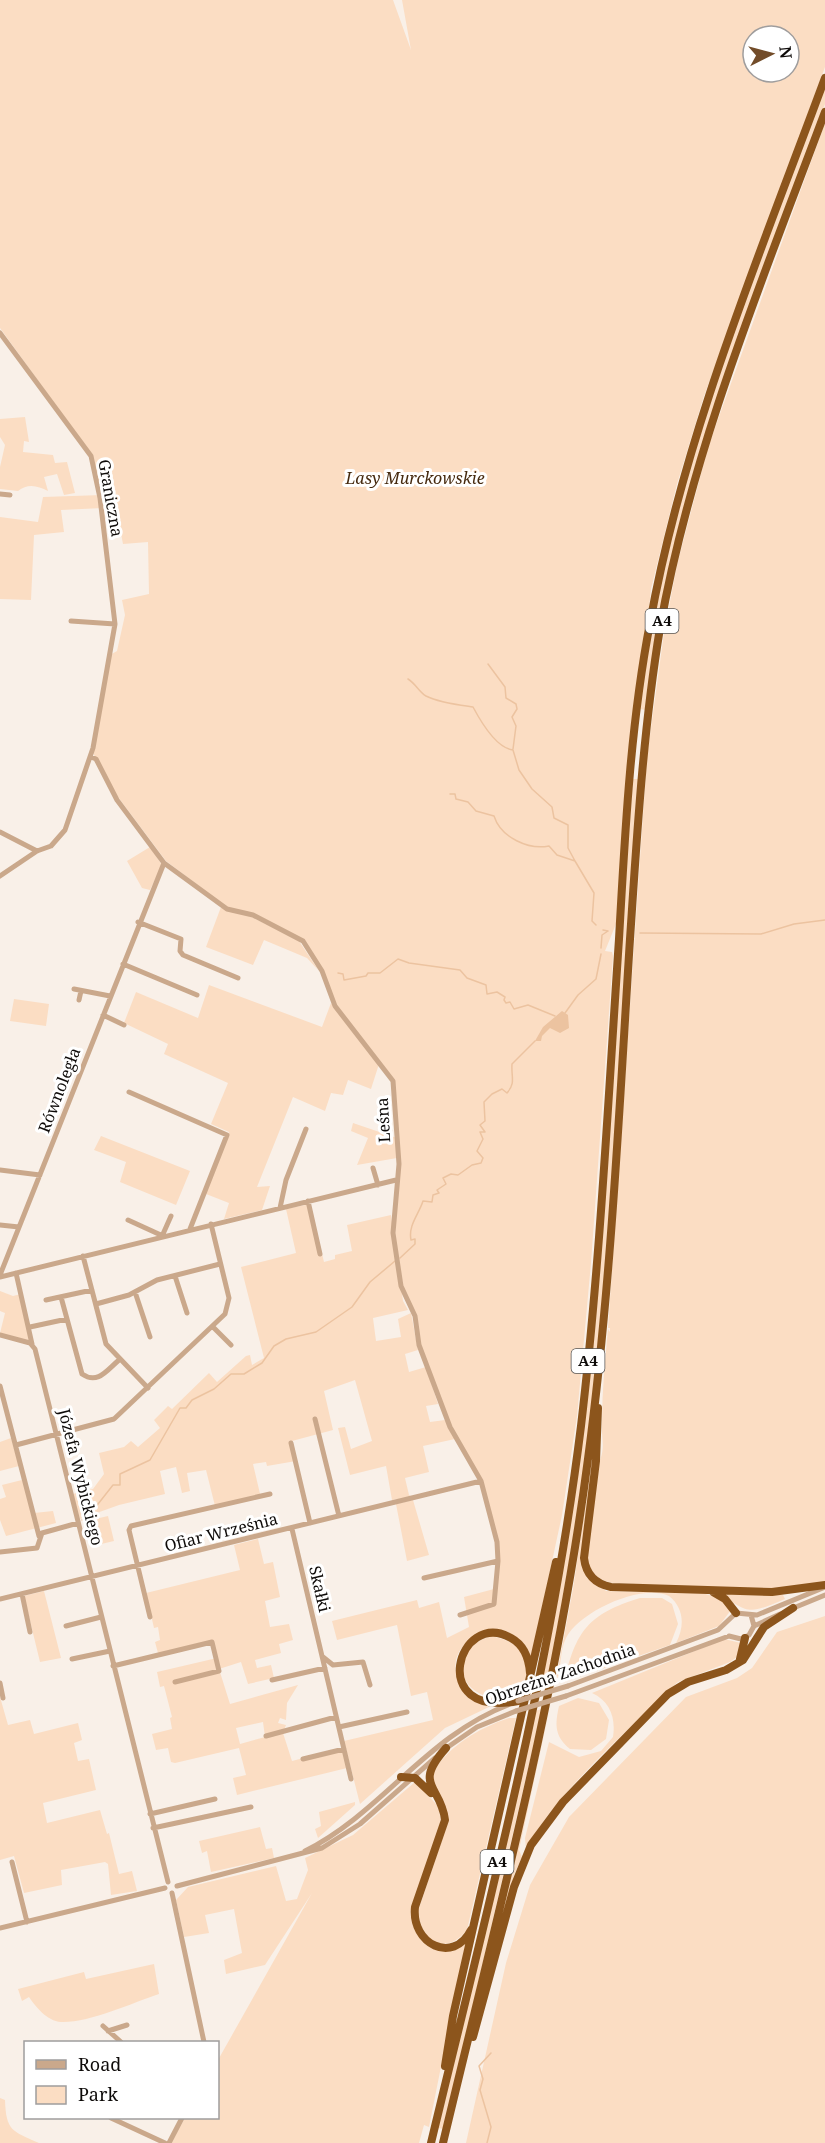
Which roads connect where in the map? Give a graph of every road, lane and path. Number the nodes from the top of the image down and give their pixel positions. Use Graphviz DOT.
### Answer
graph roads {
  1 [pos="825,78"];
  2 [pos="825,112"];
  3 [pos="0,333"];
  4 [pos="0,494"];
  5 [pos="10,495"];
  6 [pos="71,621"];
  7 [pos="115,624"];
  8 [pos="91,757"];
  9 [pos="0,832"];
  10 [pos="37,851"];
  11 [pos="164,863"];
  12 [pos="0,876"];
  13 [pos="138,922"];
  14 [pos="123,964"];
  15 [pos="238,978"];
  16 [pos="74,989"];
  17 [pos="81,991"];
  18 [pos="197,995"];
  19 [pos="110,996"];
  20 [pos="79,1000"];
  21 [pos="103,1015"];
  22 [pos="124,1025"];
  23 [pos="129,1092"];
  24 [pos="306,1129"];
  25 [pos="373,1168"];
  26 [pos="0,1170"];
  27 [pos="40,1175"];
  28 [pos="396,1180"];
  29 [pos="378,1185"];
  30 [pos="308,1202"];
  31 [pos="280,1208"];
  32 [pos="171,1215"];
  33 [pos="128,1220"];
  34 [pos="211,1224"];
  35 [pos="0,1225"];
  36 [pos="19,1227"];
  37 [pos="190,1229"];
  38 [pos="163,1235"];
  39 [pos="320,1254"];
  40 [pos="83,1256"];
  41 [pos="220,1264"];
  42 [pos="16,1273"];
  43 [pos="0,1276"];
  44 [pos="175,1276"];
  45 [pos="92,1290"];
  46 [pos="135,1292"];
  47 [pos="61,1297"];
  48 [pos="46,1300"];
  49 [pos="96,1304"];
  50 [pos="187,1313"];
  51 [pos="67,1319"];
  52 [pos="30,1327"];
  53 [pos="213,1327"];
  54 [pos="0,1335"];
  55 [pos="150,1337"];
  56 [pos="32,1344"];
  57 [pos="231,1345"];
  58 [pos="118,1360"];
  59 [pos="597,1380"];
  60 [pos="0,1386"];
  61 [pos="148,1388"];
  62 [pos="8,1417"];
  63 [pos="0,1419"];
  64 [pos="315,1419"];
  65 [pos="57,1436"];
  66 [pos="291,1443"];
  67 [pos="16,1445"];
  68 [pos="481,1482"];
  69 [pos="573,1487"];
  70 [pos="270,1494"];
  71 [pos="339,1516"];
  72 [pos="78,1523"];
  73 [pos="310,1523"];
  74 [pos="292,1528"];
  75 [pos="39,1536"];
  76 [pos="0,1552"];
  77 [pos="498,1561"];
  78 [pos="137,1566"];
  79 [pos="91,1577"];
  80 [pos="424,1578"];
  81 [pos="825,1586"];
  82 [pos="697,1590"];
  83 [pos="22,1594"];
  84 [pos="825,1595"];
  85 [pos="0,1599"];
  86 [pos="793,1608"];
  87 [pos="736,1612"];
  88 [pos="460,1615"];
  89 [pos="751,1615"];
  90 [pos="101,1617"];
  91 [pos="150,1617"];
  92 [pos="726,1624"];
  93 [pos="66,1626"];
  94 [pos="754,1626"];
  95 [pos="30,1632"];
  96 [pos="729,1636"];
  97 [pos="745,1638"];
  98 [pos="110,1651"];
  99 [pos="322,1656"];
  100 [pos="72,1659"];
  101 [pos="735,1665"];
  102 [pos="113,1666"];
  103 [pos="325,1668"];
  104 [pos="272,1680"];
  105 [pos="175,1682"];
  106 [pos="0,1683"];
  107 [pos="370,1685"];
  108 [pos="529,1686"];
  109 [pos="3,1698"];
  110 [pos="518,1701"];
  111 [pos="407,1712"];
  112 [pos="336,1718"];
  113 [pos="339,1728"];
  114 [pos="266,1736"];
  115 [pos="446,1748"];
  116 [pos="344,1749"];
  117 [pos="303,1760"];
  118 [pos="412,1777"];
  119 [pos="401,1778"];
  120 [pos="351,1779"];
  121 [pos="215,1798"];
  122 [pos="436,1798"];
  123 [pos="251,1807"];
  124 [pos="150,1814"];
  125 [pos="153,1828"];
  126 [pos="298,1855"];
  127 [pos="12,1862"];
  128 [pos="168,1882"];
  129 [pos="177,1886"];
  130 [pos="165,1888"];
  131 [pos="172,1893"];
  132 [pos="475,1920"];
  133 [pos="27,1922"];
  134 [pos="0,1928"];
  135 [pos="127,2025"];
  136 [pos="103,2026"];
  137 [pos="108,2031"];
  138 [pos="119,2041"];
  139 [pos="204,2041"];
  140 [pos="464,2057"];
  141 [pos="442,2099"];
  142 [pos="113,2119"];
  143 [pos="181,2119"];
  144 [pos="167,2143"];
  145 [pos="431,2143"];
  146 [pos="443,2143"];
  1 -- 69 [label="highway, A4"];
  2 -- 59 [label="highway, A4"];
  3 -- 7 [label="street, Graniczna"];
  4 -- 5 [label="street"];
  6 -- 7 [label="street"];
  7 -- 8 [label="street, Graniczna"];
  8 -- 10 [label="street, Graniczna"];
  8 -- 11 [label="street, Leśna"];
  9 -- 10 [label="street"];
  10 -- 12 [label="street, Graniczna"];
  11 -- 13 [label="street, Równoległa"];
  11 -- 28 [label="street, Leśna"];
  13 -- 14 [label="street, Równoległa"];
  13 -- 15 [label="street"];
  14 -- 18 [label="street"];
  14 -- 19 [label="street, Równoległa"];
  16 -- 17 [label="street"];
  17 -- 19 [label="street"];
  17 -- 20 [label="street"];
  19 -- 21 [label="street, Równoległa"];
  21 -- 22 [label="street"];
  21 -- 27 [label="street, Równoległa"];
  23 -- 37 [label="street"];
  24 -- 31 [label="street"];
  25 -- 29 [label="street"];
  26 -- 27 [label="street"];
  27 -- 36 [label="street, Równoległa"];
  28 -- 29 [label="street"];
  28 -- 68 [label="street, Leśna"];
  29 -- 30 [label="street"];
  30 -- 31 [label="street"];
  30 -- 39 [label="street"];
  31 -- 34 [label="street"];
  32 -- 38 [label="street"];
  33 -- 38 [label="street"];
  34 -- 37 [label="street"];
  34 -- 41 [label="street"];
  35 -- 36 [label="street"];
  36 -- 43 [label="street, Równoległa"];
  37 -- 38 [label="street"];
  38 -- 40 [label="street"];
  40 -- 42 [label="street"];
  40 -- 45 [label="street"];
  41 -- 44 [label="street"];
  41 -- 53 [label="street"];
  42 -- 43 [label="street"];
  42 -- 52 [label="street, Józefa Wybickiego"];
  44 -- 46 [label="street"];
  44 -- 50 [label="street"];
  45 -- 47 [label="street"];
  45 -- 49 [label="street"];
  46 -- 49 [label="street"];
  46 -- 55 [label="street"];
  47 -- 48 [label="street"];
  47 -- 51 [label="street"];
  49 -- 58 [label="street"];
  51 -- 52 [label="street"];
  51 -- 58 [label="street"];
  52 -- 56 [label="street, Józefa Wybickiego"];
  53 -- 57 [label="street"];
  53 -- 61 [label="street"];
  54 -- 56 [label="street"];
  56 -- 65 [label="street, Józefa Wybickiego"];
  58 -- 61 [label="street"];
  59 -- 82 [label="highway"];
  59 -- 140 [label="highway, A4"];
  60 -- 62 [label="street"];
  61 -- 65 [label="street"];
  62 -- 63 [label="street"];
  62 -- 67 [label="street"];
  64 -- 71 [label="street"];
  65 -- 67 [label="street"];
  65 -- 72 [label="street, Józefa Wybickiego"];
  66 -- 73 [label="street"];
  67 -- 75 [label="street"];
  68 -- 71 [label="street, Ofiar Września"];
  68 -- 77 [label="street, Leśna"];
  69 -- 108 [label="highway"];
  69 -- 141 [label="highway, A4"];
  70 -- 78 [label="street"];
  71 -- 73 [label="street, Ofiar Września"];
  72 -- 75 [label="street"];
  72 -- 79 [label="street, Józefa Wybickiego"];
  73 -- 74 [label="street, Ofiar Września"];
  74 -- 78 [label="street, Ofiar Września"];
  74 -- 99 [label="street, Skałki"];
  75 -- 76 [label="street"];
  77 -- 80 [label="street"];
  77 -- 88 [label="street, Leśna"];
  78 -- 79 [label="street, Ofiar Września"];
  78 -- 91 [label="street"];
  79 -- 83 [label="street, Ofiar Września"];
  79 -- 90 [label="street, Józefa Wybickiego"];
  81 -- 82 [label="highway"];
  81 -- 89 [label="street"];
  82 -- 87 [label="highway"];
  83 -- 85 [label="street, Ofiar Września"];
  83 -- 95 [label="street"];
  84 -- 86 [label="street"];
  86 -- 94 [label="street"];
  86 -- 101 [label="highway"];
  87 -- 89 [label="street"];
  87 -- 92 [label="street"];
  89 -- 94 [label="street"];
  90 -- 93 [label="street"];
  90 -- 98 [label="street, Józefa Wybickiego"];
  92 -- 96 [label="street"];
  92 -- 110 [label="street, Obrzeżna Zachodnia, bridge"];
  94 -- 97 [label="street"];
  96 -- 97 [label="street"];
  96 -- 115 [label="street, Obrzeżna Zachodnia, bridge"];
  97 -- 101 [label="highway"];
  98 -- 100 [label="street"];
  98 -- 102 [label="street, Józefa Wybickiego"];
  99 -- 103 [label="street, Skałki"];
  99 -- 107 [label="street"];
  101 -- 140 [label="highway"];
  102 -- 105 [label="street"];
  102 -- 124 [label="street, Józefa Wybickiego"];
  103 -- 104 [label="street"];
  103 -- 112 [label="street, Skałki"];
  106 -- 109 [label="street"];
  108 -- 110 [label="highway"];
  108 -- 132 [label="highway"];
  110 -- 119 [label="street, Obrzeżna Zachodnia"];
  111 -- 113 [label="street"];
  112 -- 113 [label="street, Skałki"];
  112 -- 114 [label="street"];
  113 -- 116 [label="street, Skałki"];
  115 -- 118 [label="street, Obrzeżna Zachodnia"];
  115 -- 122 [label="highway"];
  116 -- 117 [label="street"];
  116 -- 120 [label="street, Skałki"];
  118 -- 119 [label="highway"];
  118 -- 122 [label="highway"];
  118 -- 126 [label="street, Obrzeżna Zachodnia"];
  119 -- 126 [label="street, Obrzeżna Zachodnia"];
  121 -- 124 [label="street"];
  122 -- 132 [label="highway"];
  123 -- 125 [label="street"];
  124 -- 125 [label="street, Józefa Wybickiego"];
  125 -- 128 [label="street, Józefa Wybickiego"];
  126 -- 129 [label="street, Obrzeżna Zachodnia"];
  127 -- 133 [label="street"];
  128 -- 129 [label="street"];
  128 -- 130 [label="street"];
  129 -- 131 [label="street"];
  130 -- 131 [label="street"];
  130 -- 133 [label="street"];
  131 -- 139 [label="street"];
  132 -- 141 [label="highway"];
  133 -- 134 [label="street"];
  135 -- 137 [label="street"];
  136 -- 137 [label="street"];
  137 -- 138 [label="street"];
  140 -- 146 [label="highway, A4"];
  141 -- 145 [label="highway, A4"];
  142 -- 144 [label="street"];
  143 -- 144 [label="street"];
}
